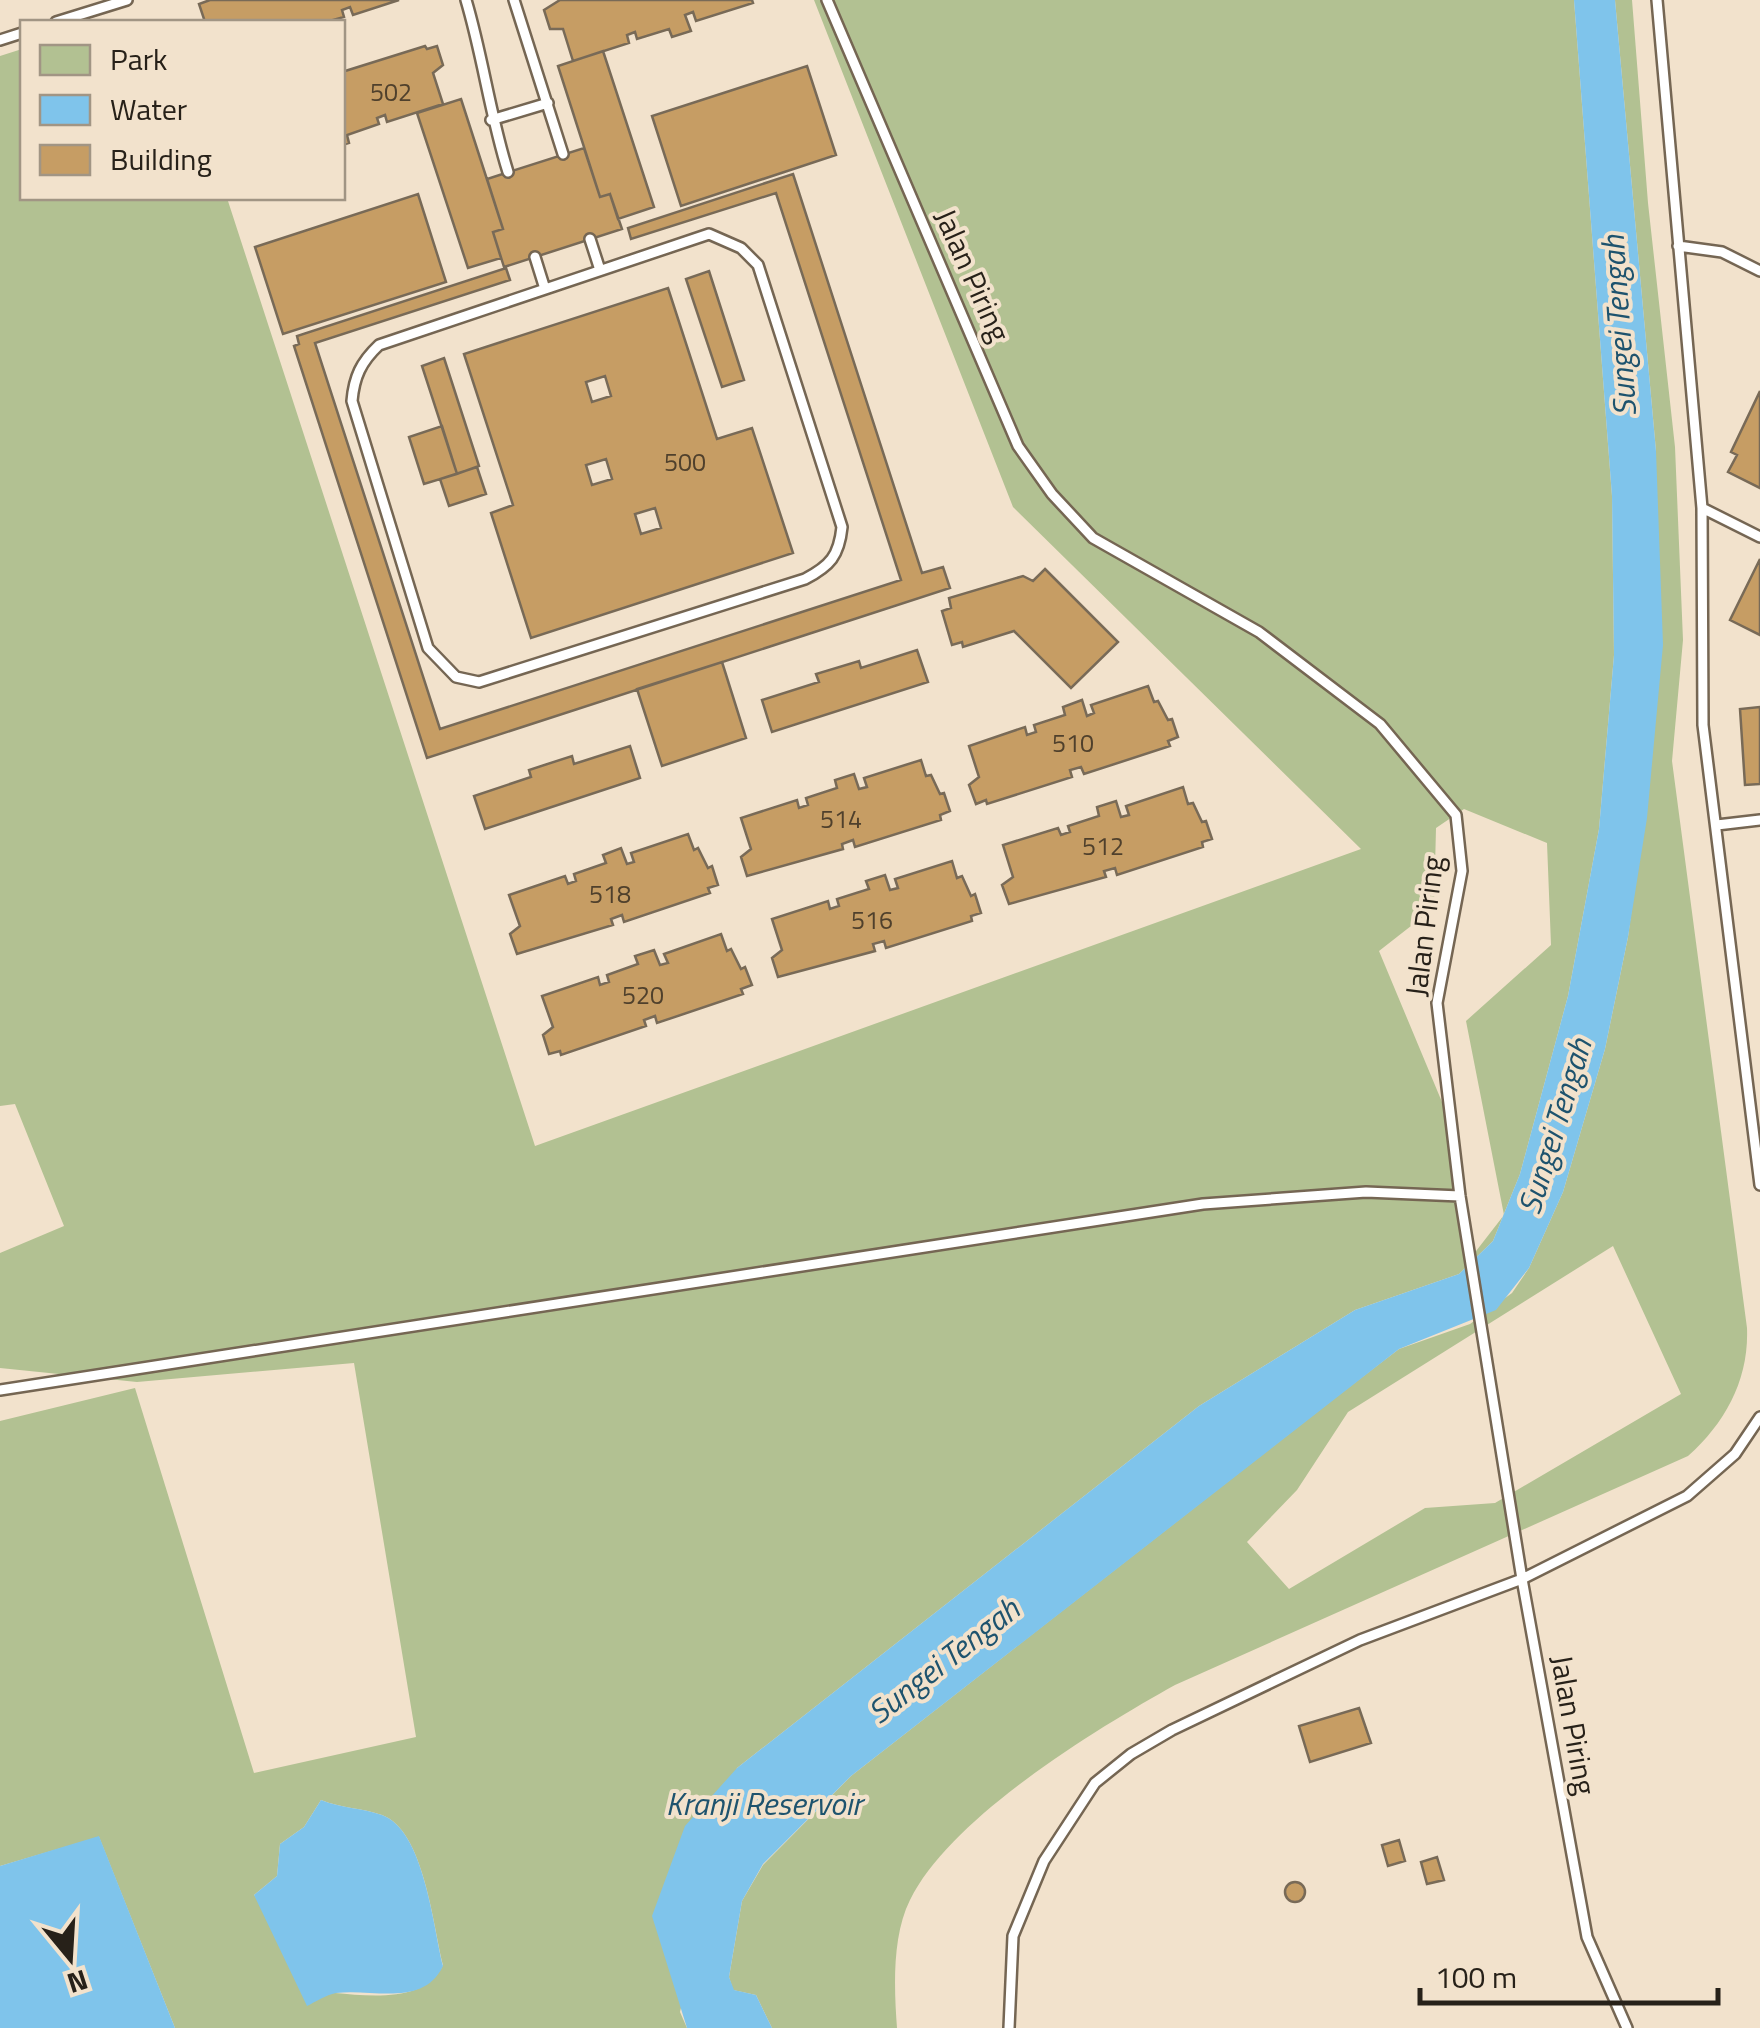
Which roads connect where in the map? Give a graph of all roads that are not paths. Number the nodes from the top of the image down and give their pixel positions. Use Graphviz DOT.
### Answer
graph roads {
  1 [pos="127,0"];
  2 [pos="466,0"];
  3 [pos="514,0"];
  4 [pos="826,0"];
  5 [pos="1657,0"];
  6 [pos="62,20"];
  7 [pos="548,103"];
  8 [pos="491,120"];
  9 [pos="563,154"];
  10 [pos="508,172"];
  11 [pos="590,239"];
  12 [pos="1678,246"];
  13 [pos="536,257"];
  14 [pos="600,270"];
  15 [pos="1760,271"];
  16 [pos="546,289"];
  17 [pos="1702,508"];
  18 [pos="1760,537"];
  19 [pos="1760,820"];
  20 [pos="1718,825"];
  21 [pos="1760,1185"];
  22 [pos="1460,1196"];
  23 [pos="0,1390"];
  24 [pos="1760,1416"];
  25 [pos="1522,1580"];
  26 [pos="1009,2028"];
  27 [pos="1626,2028"];
  1 -- 6 [label="lane"];
  2 -- 8 [label="lane"];
  3 -- 7 [label="lane"];
  4 -- 22 [label="lane, Jalan Piring"];
  5 -- 12 [label="lane"];
  7 -- 8 [label="lane"];
  7 -- 9 [label="lane"];
  8 -- 10 [label="lane"];
  11 -- 14 [label="lane"];
  12 -- 15 [label="lane"];
  12 -- 17 [label="lane"];
  13 -- 16 [label="lane"];
  14 -- 16 [label="lane"];
  14 -- 16 [label="lane"];
  17 -- 18 [label="lane"];
  17 -- 20 [label="lane"];
  19 -- 20 [label="lane"];
  20 -- 21 [label="lane"];
  22 -- 23 [label="lane"];
  22 -- 25 [label="lane, Jalan Piring"];
  24 -- 25 [label="lane"];
  25 -- 26 [label="lane"];
  25 -- 27 [label="lane, Jalan Piring"];
}
